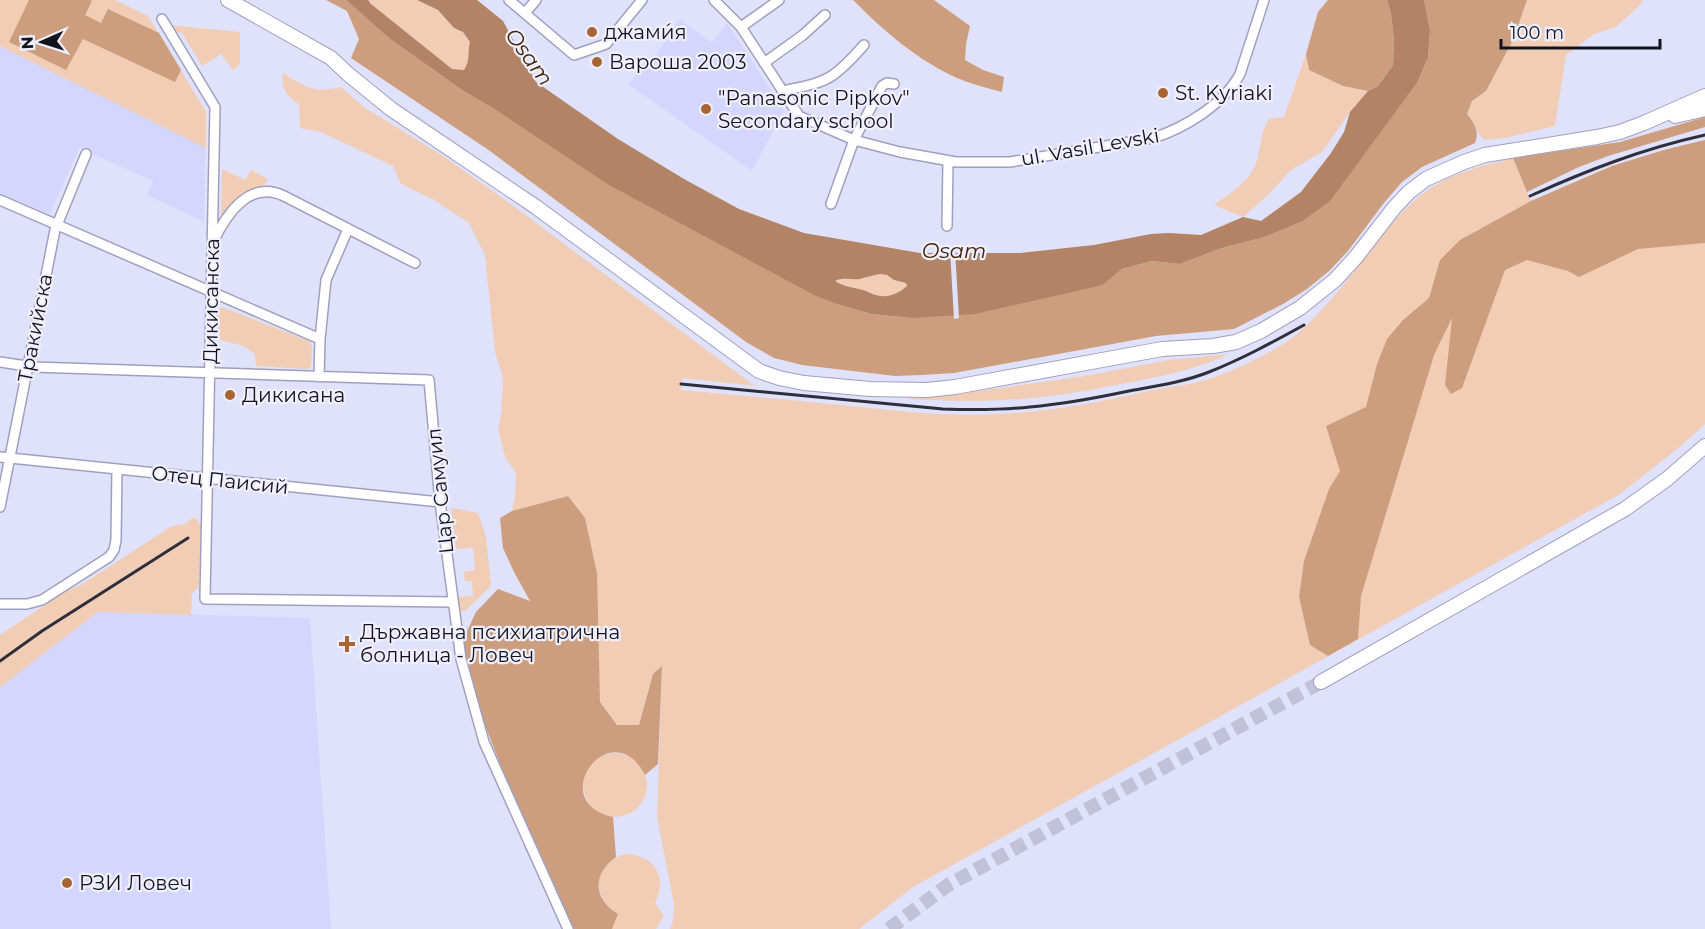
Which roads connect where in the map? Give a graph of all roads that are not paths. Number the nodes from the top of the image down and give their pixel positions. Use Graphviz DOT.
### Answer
graph roads {
  1 [pos="228,0"];
  2 [pos="508,0"];
  3 [pos="536,0"];
  4 [pos="642,0"];
  5 [pos="714,0"];
  6 [pos="779,0"];
  7 [pos="1264,0"];
  8 [pos="525,13"];
  9 [pos="825,15"];
  10 [pos="162,18"];
  11 [pos="741,27"];
  12 [pos="864,45"];
  13 [pos="764,63"];
  14 [pos="894,84"];
  15 [pos="783,91"];
  16 [pos="1705,96"];
  17 [pos="1705,109"];
  18 [pos="1644,123"];
  19 [pos="854,140"];
  20 [pos="86,154"];
  21 [pos="948,161"];
  22 [pos="0,200"];
  23 [pos="831,204"];
  24 [pos="56,224"];
  25 [pos="947,226"];
  26 [pos="348,229"];
  27 [pos="212,244"];
  28 [pos="415,263"];
  29 [pos="211,292"];
  30 [pos="320,339"];
  31 [pos="0,362"];
  32 [pos="27,366"];
  33 [pos="209,374"];
  34 [pos="319,377"];
  35 [pos="1705,446"];
  36 [pos="5,458"];
  37 [pos="117,469"];
  38 [pos="207,479"];
  39 [pos="440,502"];
  40 [pos="0,507"];
  41 [pos="452,602"];
  42 [pos="0,604"];
  43 [pos="1321,682"];
  44 [pos="567,929"];
  1 -- 18 [label="street"];
  2 -- 8 [label="street"];
  3 -- 8 [label="street"];
  4 -- 8 [label="street"];
  5 -- 11 [label="street, ul. Vasil Levski"];
  6 -- 11 [label="street"];
  7 -- 21 [label="street, ul. Vasil Levski"];
  9 -- 13 [label="street"];
  10 -- 27 [label="street, Дикисанска"];
  11 -- 13 [label="street, ul. Vasil Levski"];
  12 -- 15 [label="street"];
  13 -- 15 [label="street, ul. Vasil Levski"];
  14 -- 19 [label="street"];
  15 -- 19 [label="street, ul. Vasil Levski"];
  16 -- 18 [label="street"];
  17 -- 18 [label="street"];
  19 -- 21 [label="street, ul. Vasil Levski"];
  19 -- 23 [label="street"];
  20 -- 24 [label="street, Тракийска"];
  21 -- 25 [label="street"];
  22 -- 24 [label="street"];
  24 -- 29 [label="street"];
  24 -- 32 [label="street, Тракийска"];
  26 -- 27 [label="street"];
  26 -- 28 [label="street"];
  26 -- 30 [label="street"];
  27 -- 29 [label="street, Дикисанска"];
  29 -- 30 [label="street"];
  29 -- 33 [label="street, Дикисанска"];
  30 -- 34 [label="street"];
  31 -- 32 [label="street"];
  32 -- 33 [label="street"];
  32 -- 36 [label="street, Тракийска"];
  33 -- 34 [label="street"];
  33 -- 38 [label="street, Дикисанска"];
  34 -- 39 [label="street, Цар Самуил"];
  35 -- 43 [label="street"];
  36 -- 37 [label="street, Отец Паисий"];
  36 -- 40 [label="street, Тракийска"];
  37 -- 38 [label="street, Отец Паисий"];
  37 -- 42 [label="street"];
  38 -- 39 [label="street, Отец Паисий"];
  38 -- 41 [label="street, Дикисанска"];
  39 -- 41 [label="street, Цар Самуил"];
  41 -- 44 [label="street, Цар Самуил"];
}
